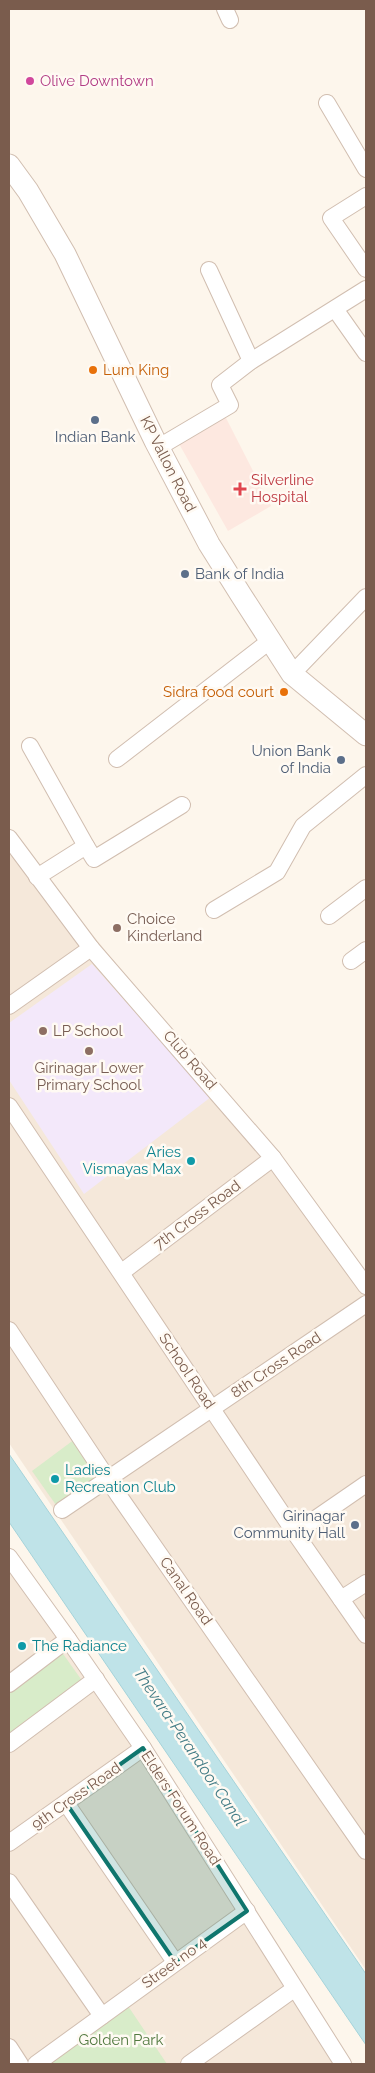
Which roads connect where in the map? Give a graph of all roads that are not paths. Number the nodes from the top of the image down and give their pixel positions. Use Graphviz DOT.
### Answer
graph roads {
  1 [pos="327,103"];
  2 [pos="9,165"];
  3 [pos="366,168"];
  4 [pos="366,196"];
  5 [pos="366,269"];
  6 [pos="209,270"];
  7 [pos="366,290"];
  8 [pos="335,309"];
  9 [pos="366,353"];
  10 [pos="251,360"];
  11 [pos="159,447"];
  12 [pos="366,597"];
  13 [pos="271,640"];
  14 [pos="292,674"];
  15 [pos="366,735"];
  16 [pos="30,746"];
  17 [pos="117,759"];
  18 [pos="366,775"];
  19 [pos="182,805"];
  20 [pos="86,846"];
  21 [pos="12,849"];
  22 [pos="37,877"];
  23 [pos="366,888"];
  24 [pos="214,910"];
  25 [pos="329,916"];
  26 [pos="91,948"];
  27 [pos="366,950"];
  28 [pos="351,961"];
  29 [pos="9,1006"];
  30 [pos="9,1106"];
  31 [pos="273,1158"];
  32 [pos="122,1272"];
  33 [pos="364,1279"];
  34 [pos="366,1304"];
  35 [pos="9,1330"];
  36 [pos="212,1408"];
  37 [pos="108,1480"];
  38 [pos="366,1484"];
  39 [pos="62,1510"];
  40 [pos="295,1533"];
  41 [pos="9,1557"];
  42 [pos="366,1583"];
  43 [pos="341,1599"];
  44 [pos="366,1634"];
  45 [pos="68,1639"];
  46 [pos="96,1679"];
  47 [pos="9,1684"];
  48 [pos="9,1744"];
  49 [pos="143,1748"];
  50 [pos="66,1803"];
  51 [pos="9,1843"];
  52 [pos="366,1851"];
  53 [pos="9,1882"];
  54 [pos="247,1911"];
  55 [pos="175,1962"];
  56 [pos="294,1989"];
  57 [pos="102,2016"];
  58 [pos="9,2048"];
  59 [pos="20,2064"];
  60 [pos="36,2064"];
  61 [pos="189,2064"];
  62 [pos="343,2064"];
  1 -- 3 [label="street"];
  2 -- 11 [label="street, KP Vallon Road"];
  4 -- 5 [label="street"];
  6 -- 10 [label="street"];
  7 -- 8 [label="street"];
  8 -- 9 [label="street"];
  8 -- 10 [label="street"];
  10 -- 11 [label="street"];
  11 -- 13 [label="street, KP Vallon Road"];
  12 -- 14 [label="street"];
  13 -- 14 [label="street, KP Vallon Road"];
  13 -- 17 [label="street"];
  14 -- 15 [label="street, KP Vallon Road"];
  16 -- 20 [label="street"];
  18 -- 24 [label="street"];
  19 -- 20 [label="street"];
  20 -- 22 [label="street"];
  21 -- 22 [label="street, Club Road"];
  22 -- 26 [label="street, Club Road"];
  23 -- 25 [label="street"];
  26 -- 29 [label="street"];
  26 -- 31 [label="street, Club Road"];
  27 -- 28 [label="street"];
  30 -- 32 [label="street, School Road"];
  31 -- 32 [label="street, 7th Cross Road"];
  31 -- 33 [label="street, Club Road"];
  32 -- 36 [label="street, School Road"];
  34 -- 36 [label="street, 8th Cross Road"];
  35 -- 37 [label="street, Canal Road"];
  36 -- 37 [label="street, 8th Cross Road"];
  36 -- 40 [label="street, School Road"];
  37 -- 39 [label="street, 8th Cross Road"];
  37 -- 52 [label="street, Canal Road"];
  38 -- 40 [label="street"];
  40 -- 43 [label="street, School Road"];
  41 -- 45 [label="street, Elders Forum Road"];
  42 -- 43 [label="street"];
  43 -- 44 [label="street, School Road"];
  45 -- 46 [label="street, Elders Forum Road"];
  45 -- 47 [label="street"];
  46 -- 48 [label="street"];
  46 -- 49 [label="street, Elders Forum Road"];
  49 -- 50 [label="street, 9th Cross Road"];
  49 -- 54 [label="street, Elders Forum Road"];
  50 -- 51 [label="street, 9th Cross Road"];
  50 -- 55 [label="street"];
  53 -- 57 [label="street"];
  54 -- 55 [label="street, Street no 4"];
  54 -- 56 [label="street, Elders Forum Road"];
  55 -- 57 [label="street, Street no 4"];
  56 -- 61 [label="street"];
  56 -- 62 [label="street, Elders Forum Road"];
  57 -- 60 [label="street, Street no 4"];
  58 -- 59 [label="street"];
}
